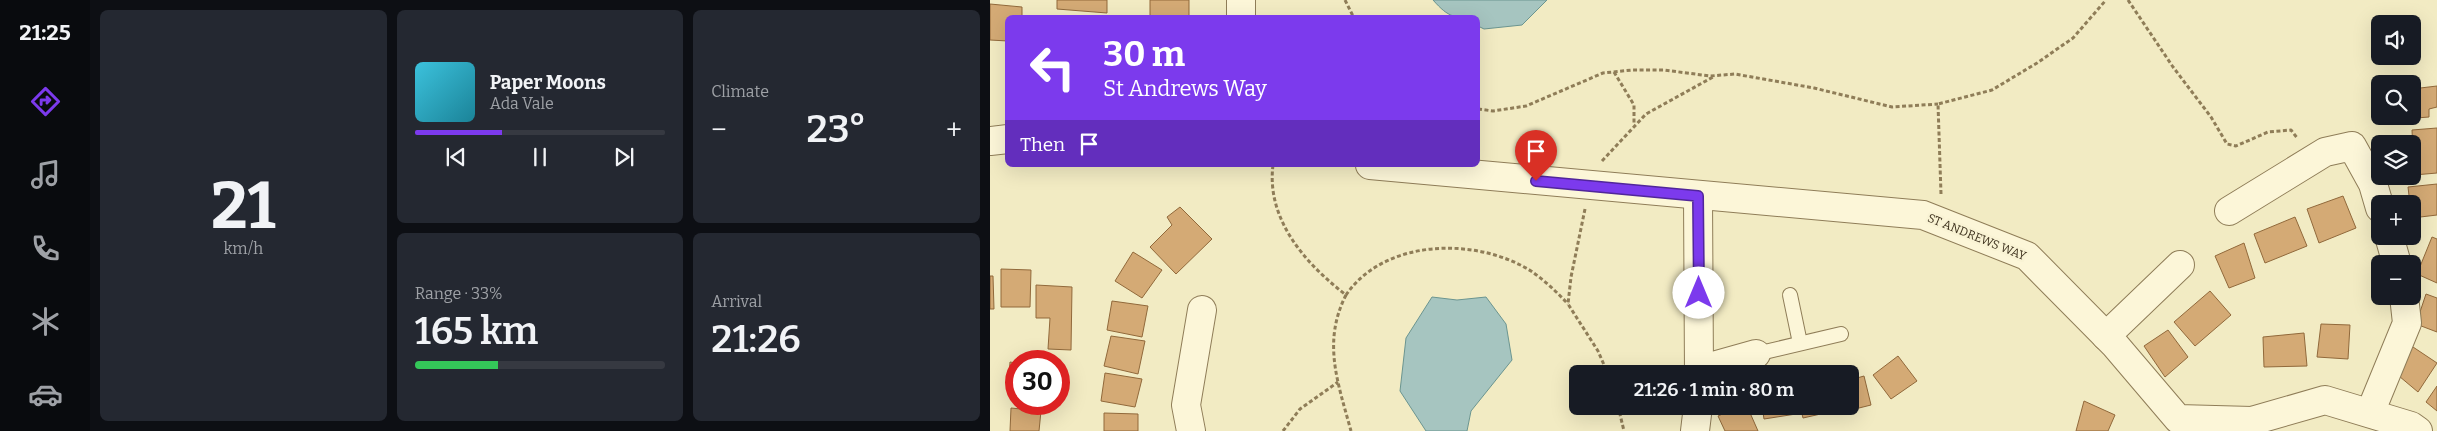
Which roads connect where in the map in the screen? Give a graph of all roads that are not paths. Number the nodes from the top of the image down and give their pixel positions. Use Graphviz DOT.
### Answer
graph roads {
  1 [pos="1241,0"];
  2 [pos="1240,15"];
  3 [pos="1005,139"];
  4 [pos="990,141"];
  5 [pos="1391,167"];
  6 [pos="2376,195"];
  7 [pos="1698,196"];
  8 [pos="2229,211"];
  9 [pos="2180,265"];
  10 [pos="1790,295"];
  11 [pos="2405,305"];
  12 [pos="1202,310"];
  13 [pos="1841,334"];
  14 [pos="2106,336"];
  15 [pos="1800,343"];
  16 [pos="1756,354"];
  17 [pos="1699,365"];
  18 [pos="1721,365"];
  19 [pos="2370,413"];
  20 [pos="1697,415"];
  21 [pos="1191,431"];
  22 [pos="1695,431"];
  23 [pos="2418,431"];
  1 -- 2 [label="street"];
  3 -- 4 [label="street"];
  5 -- 7 [label="street, ST ANDREWS WAY"];
  6 -- 8 [label="street"];
  7 -- 14 [label="street, ST ANDREWS WAY"];
  7 -- 17 [label="street"];
  9 -- 14 [label="street"];
  10 -- 15 [label="lane"];
  11 -- 19 [label="street"];
  12 -- 21 [label="street"];
  13 -- 15 [label="lane"];
  14 -- 19 [label="street, ST ANDREWS WAY"];
  15 -- 16 [label="lane"];
  16 -- 18 [label="street"];
  19 -- 23 [label="street, ST ANDREWS WAY"];
  20 -- 22 [label="street"];
}
